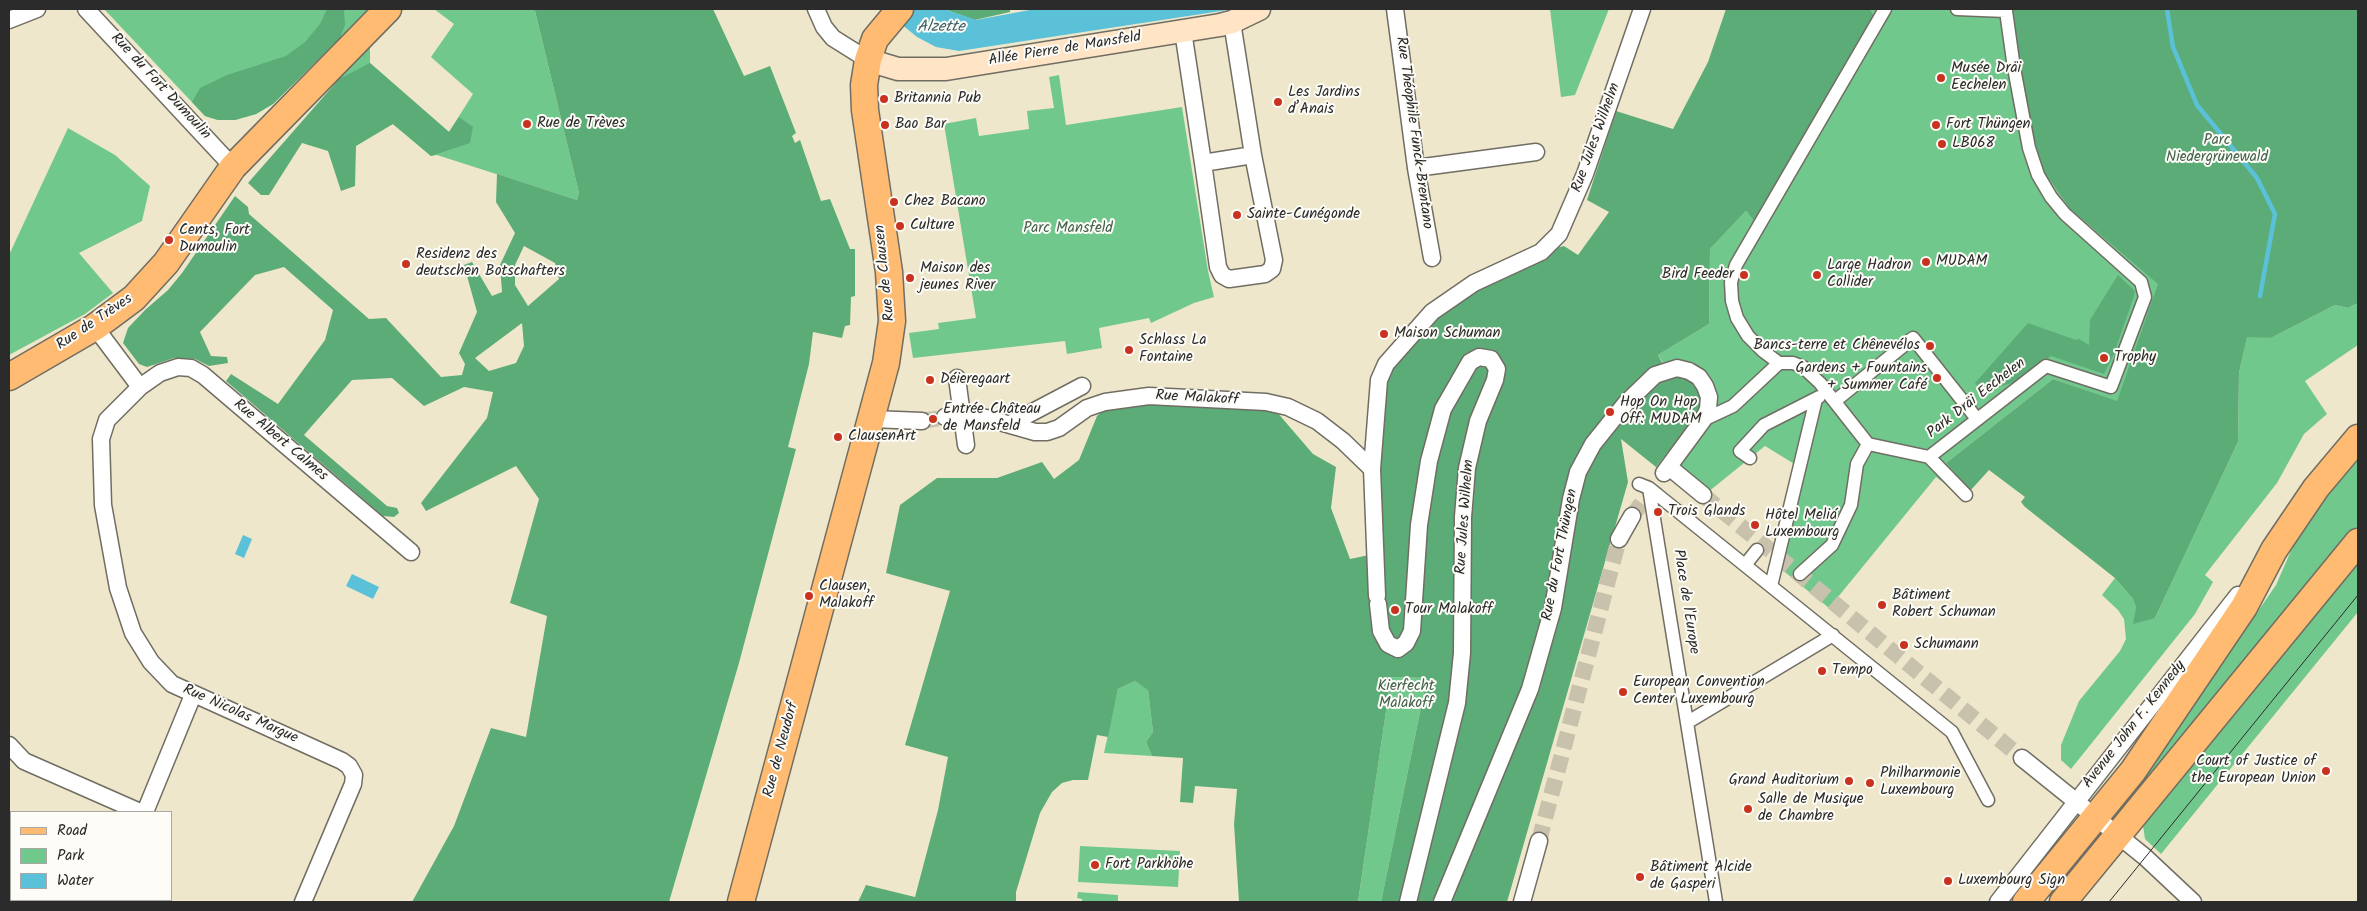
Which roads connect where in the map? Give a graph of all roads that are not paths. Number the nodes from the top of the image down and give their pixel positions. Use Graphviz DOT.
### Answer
graph roads {
  1 [pos="37,9"];
  2 [pos="86,9"];
  3 [pos="388,9"];
  4 [pos="816,9"];
  5 [pos="1259,9"];
  6 [pos="1395,9"];
  7 [pos="1642,9"];
  8 [pos="1885,9"];
  9 [pos="1957,9"];
  10 [pos="896,13"];
  11 [pos="9,20"];
  12 [pos="1232,22"];
  13 [pos="1183,32"];
  14 [pos="868,60"];
  15 [pos="1536,152"];
  16 [pos="1253,155"];
  17 [pos="1203,163"];
  18 [pos="233,167"];
  19 [pos="1416,168"];
  20 [pos="1432,258"];
  21 [pos="95,327"];
  22 [pos="1779,363"];
  23 [pos="9,377"];
  24 [pos="957,378"];
  25 [pos="1082,386"];
  26 [pos="140,387"];
  27 [pos="1831,397"];
  28 [pos="1816,399"];
  29 [pos="961,415"];
  30 [pos="945,417"];
  31 [pos="1978,418"];
  32 [pos="872,419"];
  33 [pos="1703,420"];
  34 [pos="922,421"];
  35 [pos="1010,424"];
  36 [pos="2358,438"];
  37 [pos="1868,444"];
  38 [pos="966,445"];
  39 [pos="2358,455"];
  40 [pos="1929,457"];
  41 [pos="1750,458"];
  42 [pos="2333,467"];
  43 [pos="1372,469"];
  44 [pos="1703,495"];
  45 [pos="1966,495"];
  46 [pos="1632,516"];
  47 [pos="1619,539"];
  48 [pos="2358,542"];
  49 [pos="1757,550"];
  50 [pos="412,552"];
  51 [pos="1746,565"];
  52 [pos="1800,574"];
  53 [pos="1771,586"];
  54 [pos="822,598"];
  55 [pos="1833,635"];
  56 [pos="193,695"];
  57 [pos="1688,722"];
  58 [pos="9,745"];
  59 [pos="2022,758"];
  60 [pos="1988,800"];
  61 [pos="2085,808"];
  62 [pos="138,811"];
  63 [pos="145,811"];
  64 [pos="2118,835"];
  65 [pos="1539,841"];
  66 [pos="303,902"];
  67 [pos="742,902"];
  68 [pos="1408,902"];
  69 [pos="1442,902"];
  70 [pos="1522,902"];
  71 [pos="1716,902"];
  72 [pos="1998,902"];
  73 [pos="2026,902"];
  74 [pos="2062,902"];
  75 [pos="2193,902"];
  1 -- 11 [label="street"];
  2 -- 18 [label="street, Rue du Fort Dumoulin"];
  3 -- 18 [label="main road, Rue de Trèves"];
  4 -- 14 [label="street"];
  5 -- 12 [label="main road, Allée Pierre de Mansfeld"];
  6 -- 19 [label="street, Rue Théophile Funck-Brentano"];
  7 -- 43 [label="street, Rue Jules Wilhelm"];
  8 -- 22 [label="street"];
  9 -- 31 [label="street, Park Dräi Eechelen"];
  10 -- 14 [label="main road, Rue de Clausen"];
  12 -- 13 [label="main road, Allée Pierre de Mansfeld"];
  12 -- 16 [label="street"];
  13 -- 14 [label="main road, Allée Pierre de Mansfeld"];
  13 -- 17 [label="street"];
  14 -- 32 [label="main road, Rue de Clausen"];
  15 -- 19 [label="street"];
  16 -- 17 [label="street"];
  16 -- 17 [label="street"];
  18 -- 21 [label="main road, Rue de Trèves"];
  19 -- 20 [label="street, Rue Théophile Funck-Brentano"];
  21 -- 23 [label="main road, Rue de Trèves"];
  21 -- 26 [label="street"];
  22 -- 27 [label="street"];
  22 -- 33 [label="street"];
  24 -- 29 [label="street"];
  25 -- 35 [label="street"];
  26 -- 50 [label="street, Rue Albert Calmes"];
  26 -- 56 [label="street, Rue Nicolas Margue"];
  27 -- 28 [label="street"];
  27 -- 31 [label="street"];
  27 -- 37 [label="street"];
  28 -- 41 [label="street"];
  28 -- 53 [label="street"];
  29 -- 30 [label="street, Rue Malakoff"];
  29 -- 35 [label="street, Rue Malakoff"];
  29 -- 38 [label="street"];
  31 -- 40 [label="street, Park Dräi Eechelen"];
  32 -- 34 [label="street"];
  32 -- 54 [label="main road, Rue de Clausen"];
  33 -- 44 [label="street, Rue du Fort Thüngen"];
  33 -- 69 [label="street, Rue du Fort Thüngen"];
  35 -- 43 [label="street, Rue Malakoff"];
  36 -- 42 [label="main road, Avenue John F. Kennedy"];
  37 -- 40 [label="street, Park Dräi Eechelen"];
  37 -- 52 [label="street"];
  39 -- 42 [label="main road"];
  40 -- 45 [label="street"];
  42 -- 61 [label="main road, Avenue John F. Kennedy"];
  43 -- 68 [label="street, Rue Jules Wilhelm"];
  46 -- 47 [label="street"];
  48 -- 64 [label="main road"];
  49 -- 51 [label="street"];
  51 -- 53 [label="street, Place de l'Europe"];
  51 -- 57 [label="street, Place de l'Europe"];
  53 -- 55 [label="street, Place de l'Europe"];
  54 -- 67 [label="main road, Rue de Neudorf"];
  55 -- 57 [label="street"];
  55 -- 60 [label="street, Place de l'Europe"];
  56 -- 63 [label="street"];
  56 -- 66 [label="street, Rue Nicolas Margue"];
  57 -- 71 [label="street, Place de l'Europe"];
  58 -- 62 [label="street"];
  59 -- 61 [label="street"];
  61 -- 64 [label="street"];
  61 -- 72 [label="street, Avenue John F. Kennedy"];
  61 -- 73 [label="main road, Avenue John F. Kennedy"];
  64 -- 74 [label="main road"];
  64 -- 75 [label="street"];
  65 -- 70 [label="street"];
}
